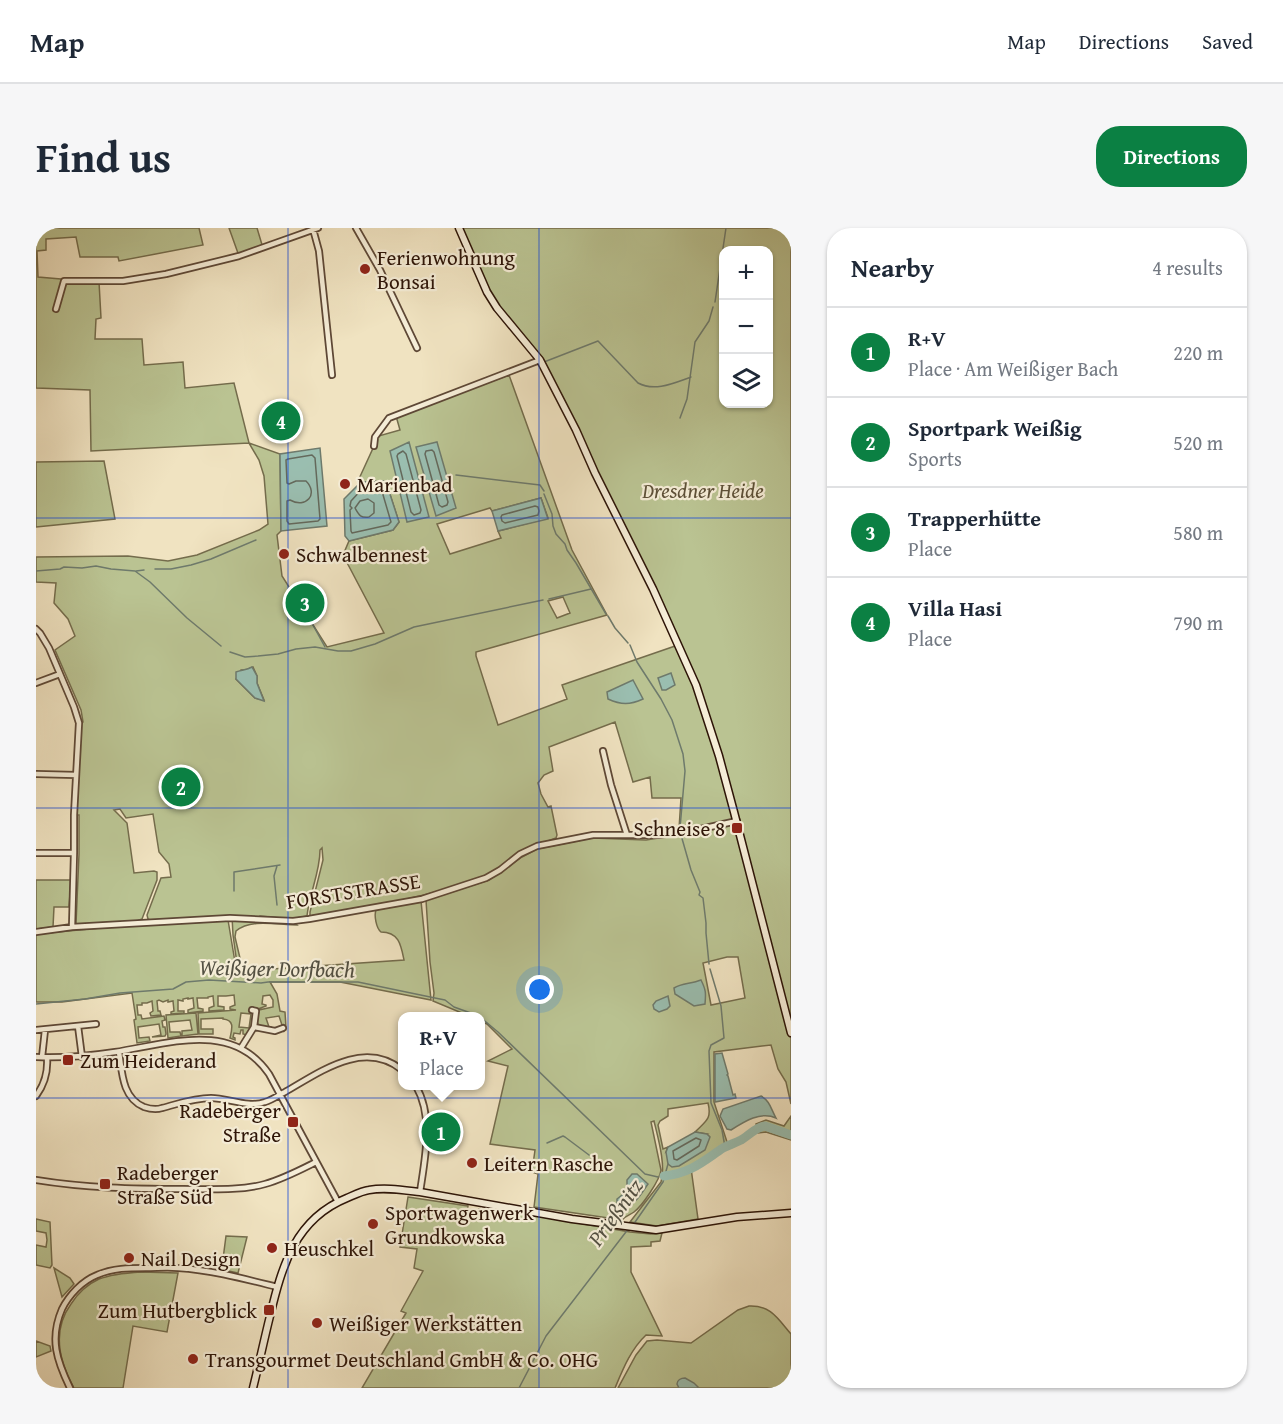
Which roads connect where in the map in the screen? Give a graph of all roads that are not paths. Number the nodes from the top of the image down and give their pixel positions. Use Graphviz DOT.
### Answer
graph roads {
  1 [pos="356,228"];
  2 [pos="459,228"];
  3 [pos="316,229"];
  4 [pos="56,309"];
  5 [pos="417,348"];
  6 [pos="540,360"];
  7 [pos="332,375"];
  8 [pos="374,446"];
  9 [pos="36,629"];
  10 [pos="60,674"];
  11 [pos="36,683"];
  12 [pos="603,751"];
  13 [pos="36,774"];
  14 [pos="76,775"];
  15 [pos="736,820"];
  16 [pos="627,835"];
  17 [pos="75,853"];
  18 [pos="36,854"];
  19 [pos="72,927"];
  20 [pos="36,932"];
  21 [pos="252,1010"];
  22 [pos="96,1024"];
  23 [pos="78,1026"];
  24 [pos="254,1027"];
  25 [pos="36,1030"];
  26 [pos="45,1030"];
  27 [pos="279,1031"];
  28 [pos="791,1033"];
  29 [pos="241,1048"];
  30 [pos="119,1052"];
  31 [pos="36,1057"];
  32 [pos="82,1057"];
  33 [pos="45,1058"];
  34 [pos="398,1067"];
  35 [pos="418,1090"];
  36 [pos="281,1094"];
  37 [pos="36,1096"];
  38 [pos="316,1162"];
  39 [pos="36,1180"];
  40 [pos="420,1192"];
  41 [pos="338,1202"];
  42 [pos="791,1213"];
  43 [pos="277,1287"];
  44 [pos="70,1388"];
  45 [pos="253,1388"];
  1 -- 5 [label="street"];
  2 -- 6 [label="main road"];
  3 -- 4 [label="street"];
  3 -- 7 [label="street"];
  6 -- 8 [label="street"];
  6 -- 15 [label="main road"];
  9 -- 10 [label="street"];
  10 -- 11 [label="street"];
  10 -- 14 [label="street"];
  12 -- 16 [label="street"];
  13 -- 14 [label="street"];
  14 -- 17 [label="street"];
  15 -- 16 [label="street, FORSTSTRASSE"];
  15 -- 28 [label="main road"];
  16 -- 19 [label="street, FORSTSTRASSE"];
  17 -- 18 [label="street"];
  17 -- 19 [label="street"];
  19 -- 20 [label="street, FORSTSTRASSE"];
  21 -- 24 [label="street"];
  22 -- 23 [label="street"];
  23 -- 26 [label="street"];
  23 -- 32 [label="street"];
  24 -- 27 [label="street"];
  24 -- 29 [label="street"];
  25 -- 26 [label="street"];
  26 -- 33 [label="street"];
  29 -- 30 [label="street"];
  29 -- 36 [label="street"];
  30 -- 32 [label="street"];
  30 -- 36 [label="street"];
  31 -- 33 [label="street"];
  32 -- 33 [label="street"];
  33 -- 37 [label="street"];
  34 -- 36 [label="street"];
  35 -- 40 [label="street"];
  36 -- 38 [label="street"];
  38 -- 39 [label="street"];
  38 -- 41 [label="street"];
  40 -- 41 [label="main road"];
  40 -- 42 [label="main road"];
  41 -- 43 [label="main road"];
  43 -- 44 [label="street"];
  43 -- 45 [label="main road"];
}
